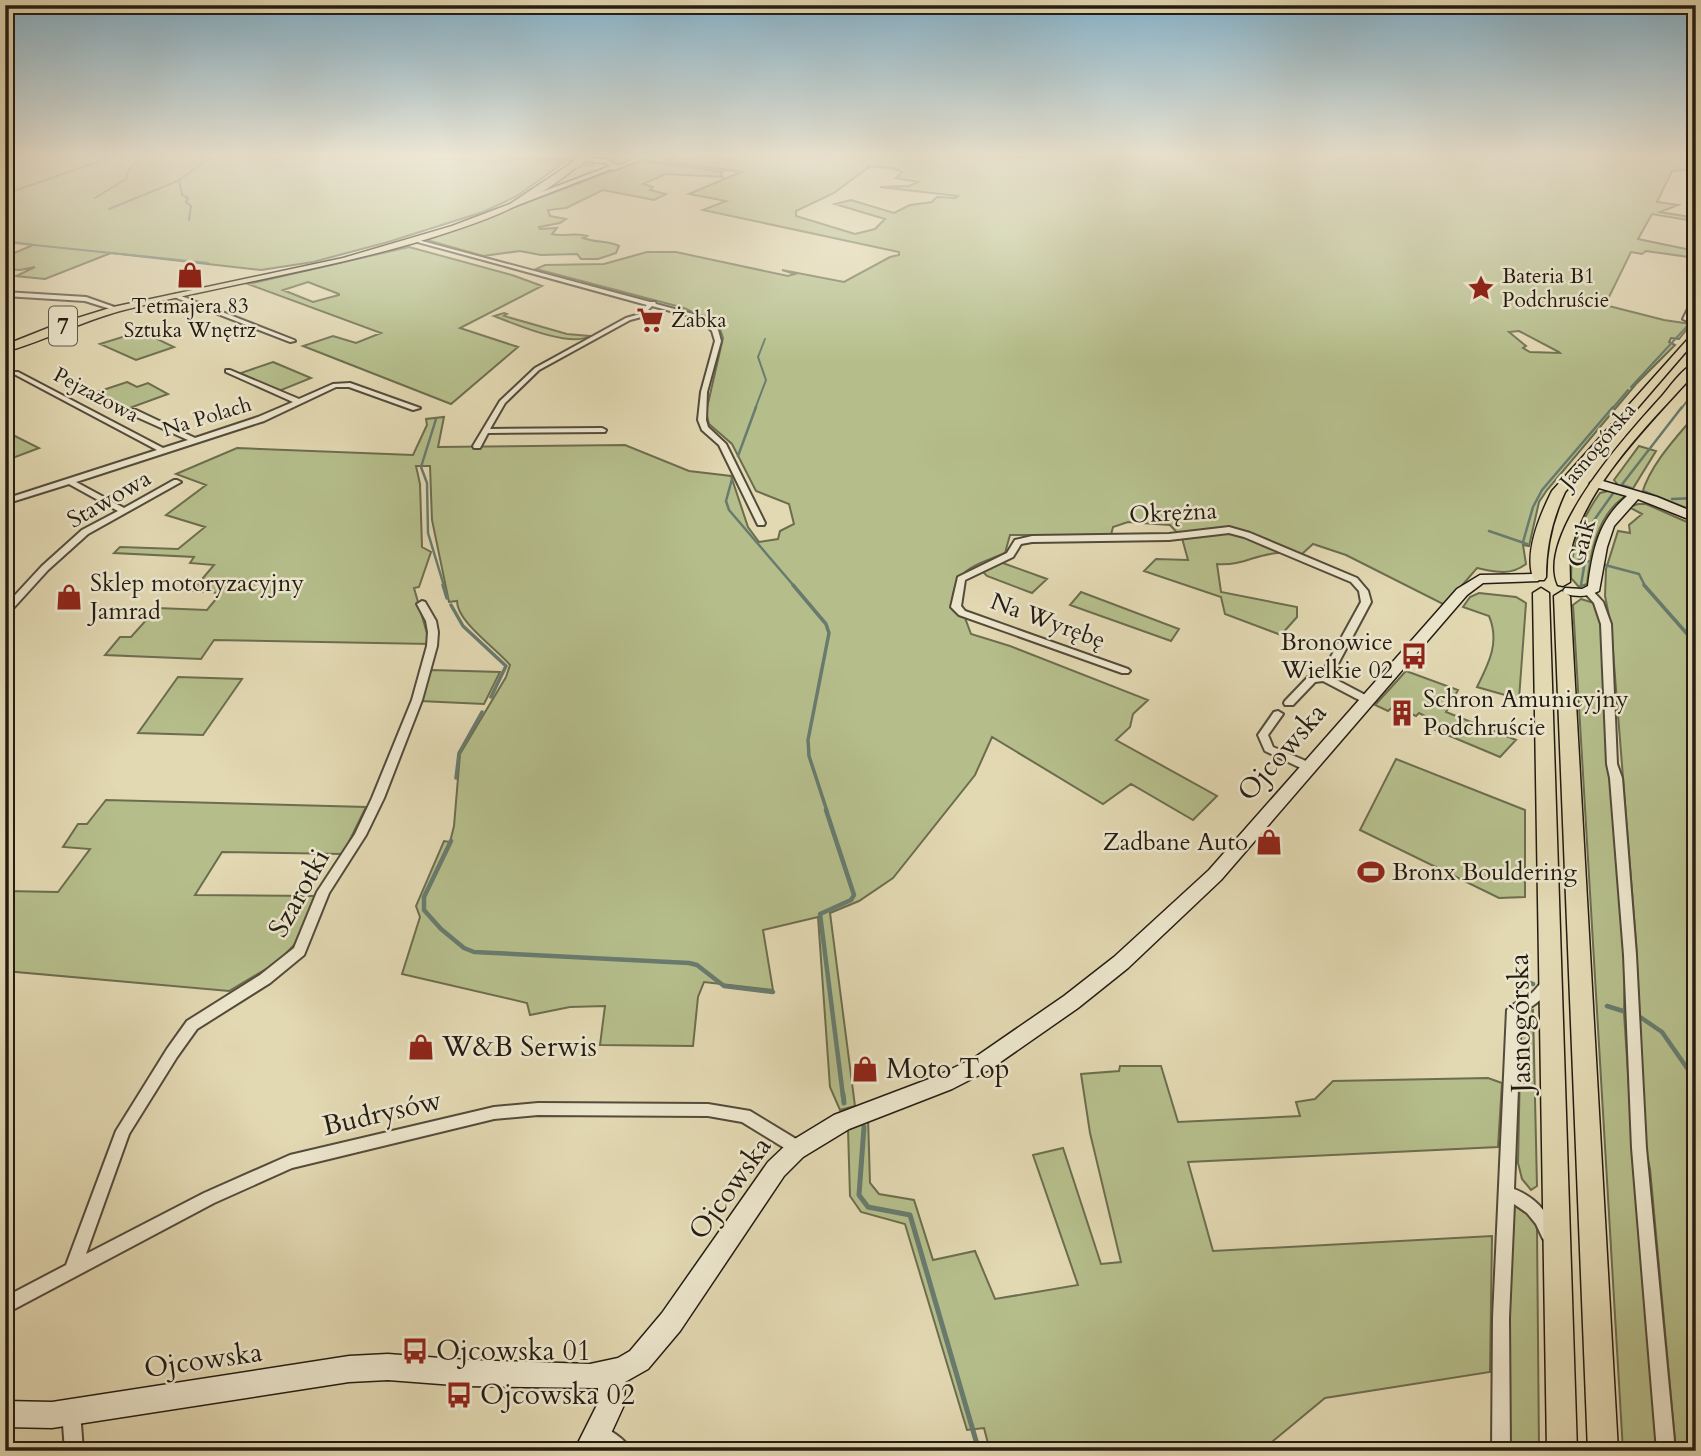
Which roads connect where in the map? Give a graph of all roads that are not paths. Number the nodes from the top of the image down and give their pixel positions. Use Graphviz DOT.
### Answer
graph roads {
  1 [pos="451,225"];
  2 [pos="464,225"];
  3 [pos="416,240"];
  4 [pos="395,244"];
  5 [pos="5,294"];
  6 [pos="176,296"];
  7 [pos="1696,299"];
  8 [pos="653,303"];
  9 [pos="114,307"];
  10 [pos="1696,323"];
  11 [pos="1696,333"];
  12 [pos="292,341"];
  13 [pos="5,343"];
  14 [pos="5,349"];
  15 [pos="1696,365"];
  16 [pos="228,371"];
  17 [pos="16,373"];
  18 [pos="1642,392"];
  19 [pos="1667,399"];
  20 [pos="300,402"];
  21 [pos="416,408"];
  22 [pos="133,412"];
  23 [pos="602,430"];
  24 [pos="485,431"];
  25 [pos="193,440"];
  26 [pos="477,446"];
  27 [pos="160,449"];
  28 [pos="69,481"];
  29 [pos="177,482"];
  30 [pos="1596,483"];
  31 [pos="1636,495"];
  32 [pos="5,502"];
  33 [pos="122,510"];
  34 [pos="1696,518"];
  35 [pos="761,523"];
  36 [pos="1549,587"];
  37 [pos="1589,592"];
  38 [pos="422,604"];
  39 [pos="957,610"];
  40 [pos="5,612"];
  41 [pos="1125,671"];
  42 [pos="1325,678"];
  43 [pos="1367,700"];
  44 [pos="1289,703"];
  45 [pos="1278,715"];
  46 [pos="1309,767"];
  47 [pos="1550,981"];
  48 [pos="796,1147"];
  49 [pos="1504,1193"];
  50 [pos="1558,1254"];
  51 [pos="73,1269"];
  52 [pos="5,1306"];
  53 [pos="612,1374"];
  54 [pos="71,1411"];
  55 [pos="5,1414"];
  56 [pos="593,1442"];
  57 [pos="74,1451"];
  58 [pos="622,1451"];
  59 [pos="1501,1451"];
  60 [pos="1562,1451"];
  61 [pos="1603,1451"];
  62 [pos="1666,1451"];
  1 -- 4 [label="main road, 7"];
  2 -- 3 [label="main road, 7"];
  3 -- 4 [label="main road, 7"];
  3 -- 8 [label="street"];
  4 -- 6 [label="main road, 7"];
  4 -- 9 [label="main road, 7"];
  5 -- 9 [label="street"];
  6 -- 9 [label="main road, 7"];
  6 -- 12 [label="street"];
  7 -- 10 [label="street"];
  8 -- 24 [label="street"];
  8 -- 35 [label="street"];
  9 -- 13 [label="main road, 7"];
  9 -- 14 [label="main road, 7"];
  11 -- 18 [label="main road, Jasnogórska"];
  15 -- 19 [label="main road, Jasnogórska"];
  16 -- 20 [label="street"];
  17 -- 27 [label="street, Pejzażowa"];
  18 -- 19 [label="main road"];
  18 -- 36 [label="main road, Jasnogórska"];
  19 -- 30 [label="main road, Jasnogórska"];
  20 -- 21 [label="street, Na Polach"];
  20 -- 25 [label="street, Na Polach"];
  22 -- 25 [label="street"];
  23 -- 24 [label="street"];
  24 -- 26 [label="street"];
  25 -- 27 [label="street, Na Polach"];
  27 -- 28 [label="street, Na Polach"];
  28 -- 32 [label="street, Na Polach"];
  28 -- 33 [label="street"];
  29 -- 33 [label="street, Stawowa"];
  30 -- 31 [label="street, Gaik"];
  30 -- 36 [label="main road, Jasnogórska"];
  31 -- 34 [label="street, Gaik"];
  31 -- 37 [label="street, Gaik"];
  33 -- 40 [label="street, Stawowa"];
  36 -- 37 [label="street, Gaik"];
  36 -- 43 [label="street, Ojcowska"];
  36 -- 47 [label="main road, Jasnogórska"];
  36 -- 61 [label="main road, Jasnogórska"];
  37 -- 62 [label="street"];
  38 -- 51 [label="street, Szarotki"];
  39 -- 41 [label="street, Na Wyrębę"];
  39 -- 42 [label="street, Okrężna"];
  42 -- 43 [label="street"];
  42 -- 44 [label="street"];
  43 -- 46 [label="street, Ojcowska"];
  45 -- 46 [label="street"];
  46 -- 48 [label="street, Ojcowska"];
  47 -- 49 [label="street"];
  47 -- 50 [label="main road, Jasnogórska"];
  48 -- 51 [label="street, Budrysów"];
  48 -- 53 [label="street, Ojcowska"];
  49 -- 50 [label="street"];
  49 -- 59 [label="street"];
  50 -- 60 [label="main road, Jasnogórska"];
  51 -- 52 [label="street, Budrysów"];
  53 -- 54 [label="street, Ojcowska"];
  53 -- 56 [label="street"];
  54 -- 55 [label="street, Ojcowska"];
  54 -- 57 [label="street"];
  56 -- 58 [label="street"];
}
